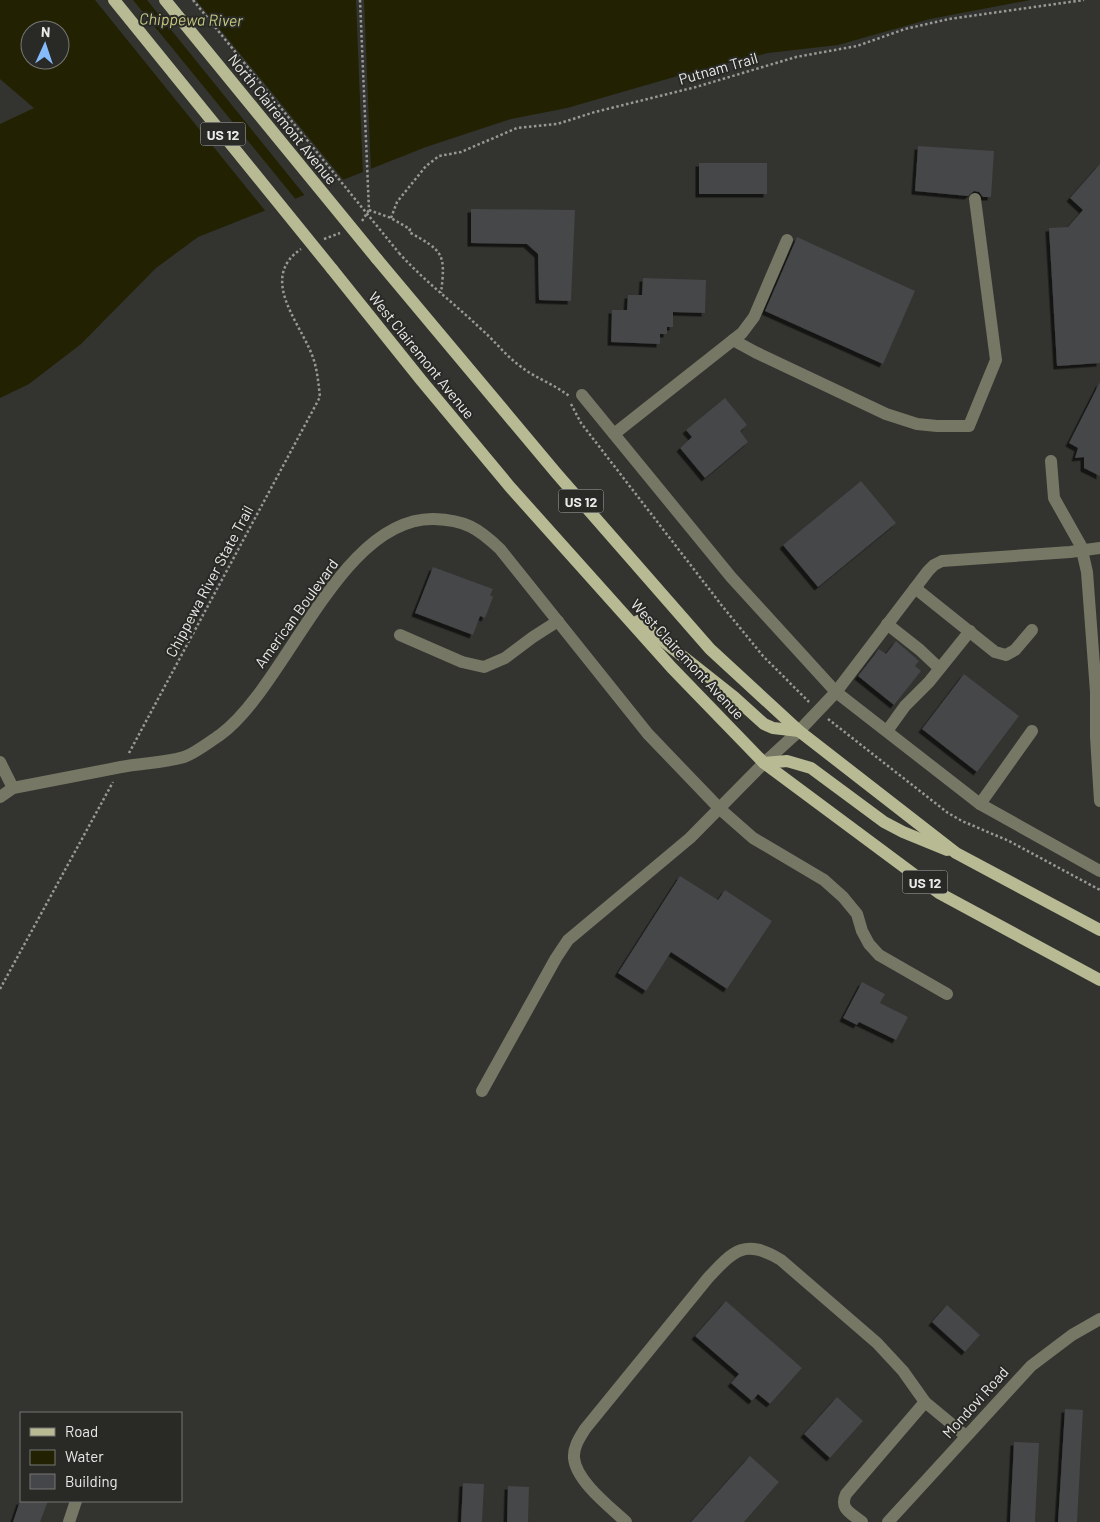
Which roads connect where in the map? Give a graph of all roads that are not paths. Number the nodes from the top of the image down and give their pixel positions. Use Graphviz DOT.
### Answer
graph roads {
  1 [pos="114,0"];
  2 [pos="164,0"];
  3 [pos="975,200"];
  4 [pos="787,240"];
  5 [pos="376,259"];
  6 [pos="733,340"];
  7 [pos="576,395"];
  8 [pos="614,434"];
  9 [pos="1051,461"];
  10 [pos="1100,548"];
  11 [pos="1082,551"];
  12 [pos="914,588"];
  13 [pos="612,601"];
  14 [pos="558,621"];
  15 [pos="887,624"];
  16 [pos="1032,630"];
  17 [pos="970,631"];
  18 [pos="400,635"];
  19 [pos="940,668"];
  20 [pos="836,692"];
  21 [pos="887,730"];
  22 [pos="799,731"];
  23 [pos="1032,731"];
  24 [pos="0,762"];
  25 [pos="764,763"];
  26 [pos="13,788"];
  27 [pos="0,797"];
  28 [pos="1100,801"];
  29 [pos="980,804"];
  30 [pos="720,809"];
  31 [pos="956,853"];
  32 [pos="1100,871"];
  33 [pos="1100,930"];
  34 [pos="1100,980"];
  35 [pos="947,994"];
  36 [pos="482,1091"];
  37 [pos="1100,1319"];
  38 [pos="925,1402"];
  39 [pos="966,1436"];
  40 [pos="76,1502"];
  41 [pos="69,1522"];
  42 [pos="626,1522"];
  43 [pos="862,1522"];
  44 [pos="888,1522"];
  1 -- 13 [label="main road, West Clairemont Avenue / US 12, bridge"];
  2 -- 5 [label="main road, North Clairemont Avenue / US 12, bridge"];
  3 -- 6 [label="street"];
  4 -- 6 [label="street"];
  5 -- 22 [label="main road, West Clairemont Avenue / US 12"];
  6 -- 8 [label="street"];
  7 -- 8 [label="street"];
  8 -- 20 [label="street"];
  9 -- 11 [label="street"];
  10 -- 11 [label="street"];
  11 -- 12 [label="street"];
  11 -- 28 [label="street"];
  12 -- 15 [label="street"];
  12 -- 17 [label="street"];
  13 -- 22 [label="main road"];
  13 -- 25 [label="main road, West Clairemont Avenue / US 12"];
  14 -- 18 [label="street"];
  14 -- 26 [label="street, American Boulevard"];
  14 -- 30 [label="street, American Boulevard"];
  15 -- 19 [label="street"];
  15 -- 20 [label="street"];
  16 -- 17 [label="street"];
  17 -- 19 [label="street"];
  19 -- 21 [label="street"];
  20 -- 21 [label="street"];
  20 -- 22 [label="street"];
  21 -- 29 [label="street"];
  22 -- 25 [label="street"];
  22 -- 31 [label="main road, West Clairemont Avenue / US 12"];
  23 -- 29 [label="street"];
  24 -- 26 [label="street"];
  25 -- 30 [label="street"];
  25 -- 31 [label="main road"];
  25 -- 34 [label="main road, West Clairemont Avenue / US 12"];
  26 -- 27 [label="street, American Boulevard"];
  29 -- 32 [label="street"];
  30 -- 35 [label="street, American Boulevard"];
  30 -- 36 [label="street"];
  31 -- 33 [label="main road, West Clairemont Avenue / US 12"];
  37 -- 39 [label="street, Mondovi Road"];
  38 -- 39 [label="street"];
  38 -- 42 [label="street"];
  38 -- 43 [label="street"];
  39 -- 44 [label="street, Mondovi Road"];
  40 -- 41 [label="street"];
}
